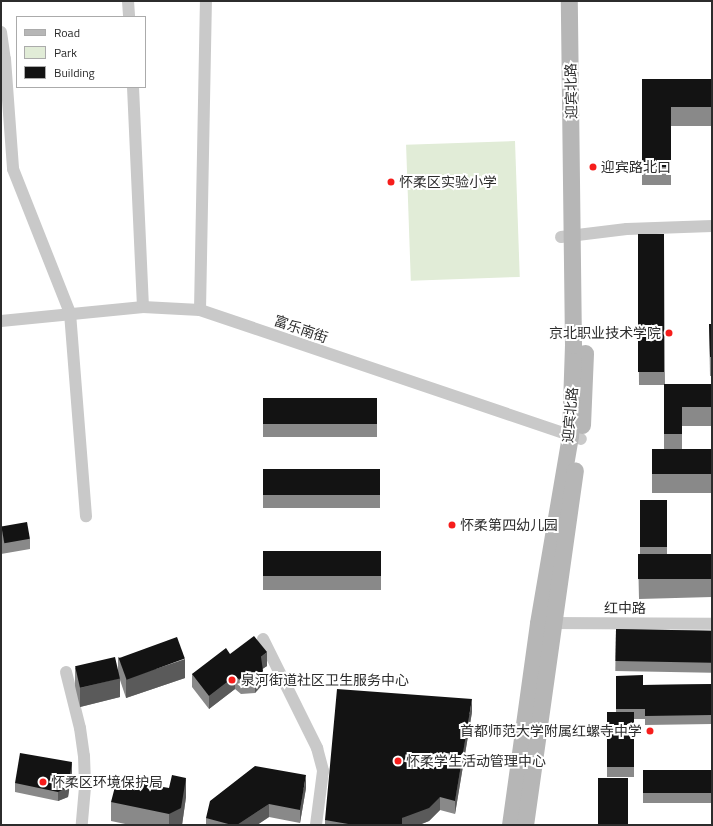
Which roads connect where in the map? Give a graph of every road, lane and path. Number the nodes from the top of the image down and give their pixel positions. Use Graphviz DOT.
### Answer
graph roads {
  1 [pos="128,1"];
  2 [pos="206,1"];
  3 [pos="569,1"];
  4 [pos="581,1"];
  5 [pos="129,16"];
  6 [pos="1,32"];
  7 [pos="3,59"];
  8 [pos="132,88"];
  9 [pos="712,226"];
  10 [pos="572,236"];
  11 [pos="143,307"];
  12 [pos="200,310"];
  13 [pos="70,313"];
  14 [pos="1,321"];
  15 [pos="575,437"];
  16 [pos="86,516"];
  17 [pos="545,623"];
  18 [pos="712,624"];
  19 [pos="263,639"];
  20 [pos="66,672"];
  21 [pos="82,825"];
  22 [pos="316,825"];
  23 [pos="510,825"];
  24 [pos="525,825"];
  1 -- 5 [label="street"];
  2 -- 12 [label="street"];
  3 -- 10 [label="main road, 迎宾北路"];
  4 -- 10 [label="main road, 迎宾北路"];
  6 -- 7 [label="street"];
  7 -- 13 [label="street"];
  8 -- 11 [label="street"];
  9 -- 10 [label="street"];
  10 -- 15 [label="main road, 迎宾北路"];
  11 -- 12 [label="street, 富乐南街"];
  11 -- 13 [label="street, 富乐南街"];
  12 -- 15 [label="street, 富乐南街"];
  13 -- 14 [label="street, 富乐南街"];
  13 -- 16 [label="street"];
  15 -- 17 [label="main road, 迎宾北路"];
  17 -- 18 [label="street, 红中路"];
  17 -- 23 [label="main road, 迎宾北路"];
  17 -- 24 [label="main road, 迎宾北路"];
  19 -- 22 [label="street"];
  20 -- 21 [label="street"];
}
